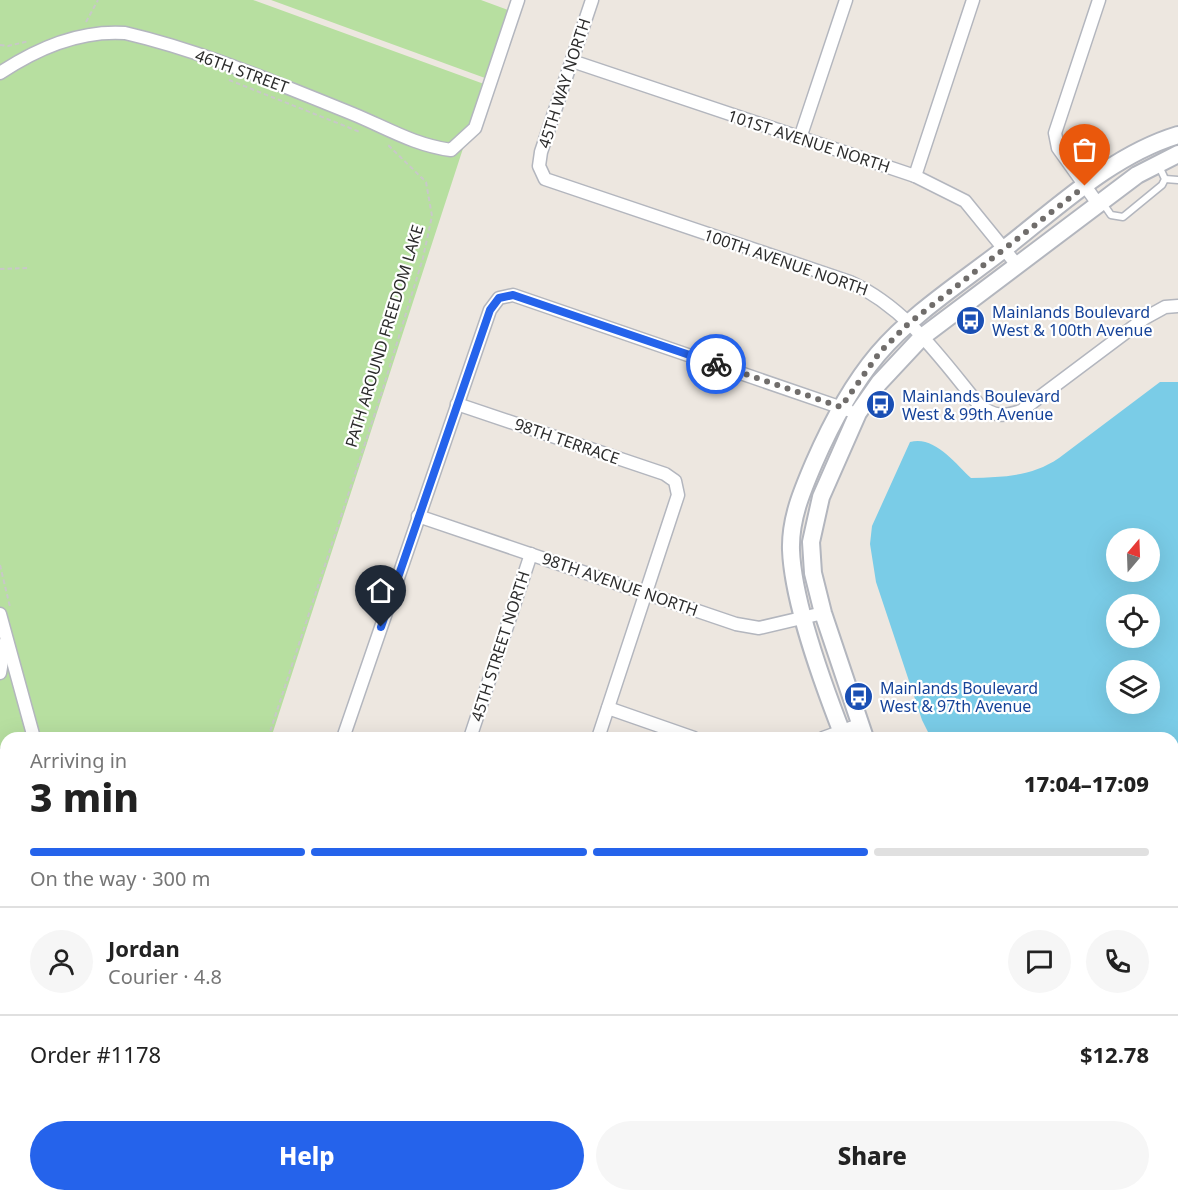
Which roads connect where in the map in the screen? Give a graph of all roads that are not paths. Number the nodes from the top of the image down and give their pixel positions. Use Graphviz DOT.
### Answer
graph roads {
  1 [pos="518,0"];
  2 [pos="592,0"];
  3 [pos="846,0"];
  4 [pos="973,0"];
  5 [pos="1099,0"];
  6 [pos="572,61"];
  7 [pos="0,73"];
  8 [pos="1178,135"];
  9 [pos="800,138"];
  10 [pos="1178,154"];
  11 [pos="1157,162"];
  12 [pos="539,166"];
  13 [pos="915,176"];
  14 [pos="1165,179"];
  15 [pos="1178,180"];
  16 [pos="1085,186"];
  17 [pos="1100,203"];
  18 [pos="1004,249"];
  19 [pos="1017,265"];
  20 [pos="1178,306"];
  21 [pos="908,324"];
  22 [pos="922,337"];
  23 [pos="457,404"];
  24 [pos="841,407"];
  25 [pos="858,413"];
  26 [pos="418,516"];
  27 [pos="531,554"];
  28 [pos="646,593"];
  29 [pos="823,613"];
  30 [pos="0,614"];
  31 [pos="804,619"];
  32 [pos="5,639"];
  33 [pos="0,673"];
  34 [pos="608,708"];
  35 [pos="862,731"];
  36 [pos="32,732"];
  37 [pos="345,732"];
  38 [pos="472,732"];
  39 [pos="600,732"];
  40 [pos="677,732"];
  41 [pos="841,732"];
  1 -- 7 [label="street, 46TH STREET"];
  2 -- 6 [label="street, 45TH WAY NORTH"];
  3 -- 9 [label="street"];
  4 -- 13 [label="street"];
  5 -- 16 [label="street"];
  6 -- 9 [label="street, 101ST AVENUE NORTH"];
  6 -- 12 [label="street, 45TH WAY NORTH"];
  8 -- 16 [label="street"];
  9 -- 13 [label="street, 101ST AVENUE NORTH"];
  10 -- 11 [label="street"];
  11 -- 14 [label="lane"];
  11 -- 17 [label="street"];
  12 -- 21 [label="street, 100TH AVENUE NORTH"];
  13 -- 18 [label="street, 101ST AVENUE NORTH"];
  14 -- 15 [label="lane"];
  14 -- 17 [label="lane"];
  16 -- 17 [label="street"];
  16 -- 18 [label="street"];
  17 -- 19 [label="street"];
  18 -- 19 [label="street, 101ST AVENUE NORTH"];
  18 -- 21 [label="street"];
  19 -- 22 [label="street"];
  20 -- 22 [label="street, 100TH AVENUE NORTH"];
  21 -- 22 [label="street, 100TH AVENUE NORTH"];
  21 -- 24 [label="street"];
  22 -- 25 [label="street"];
  23 -- 24 [label="street"];
  23 -- 26 [label="street"];
  23 -- 28 [label="street, 98TH TERRACE"];
  24 -- 25 [label="street"];
  24 -- 31 [label="street"];
  25 -- 29 [label="street"];
  26 -- 27 [label="street, 98TH AVENUE NORTH"];
  26 -- 37 [label="street"];
  27 -- 28 [label="street, 98TH AVENUE NORTH"];
  27 -- 38 [label="street, 45TH STREET NORTH"];
  28 -- 31 [label="street, 98TH AVENUE NORTH"];
  28 -- 34 [label="street"];
  29 -- 31 [label="street, 98TH AVENUE NORTH"];
  29 -- 35 [label="street"];
  30 -- 32 [label="street"];
  31 -- 41 [label="street"];
  32 -- 33 [label="street"];
  32 -- 36 [label="street"];
  34 -- 39 [label="street"];
  34 -- 40 [label="street"];
}
